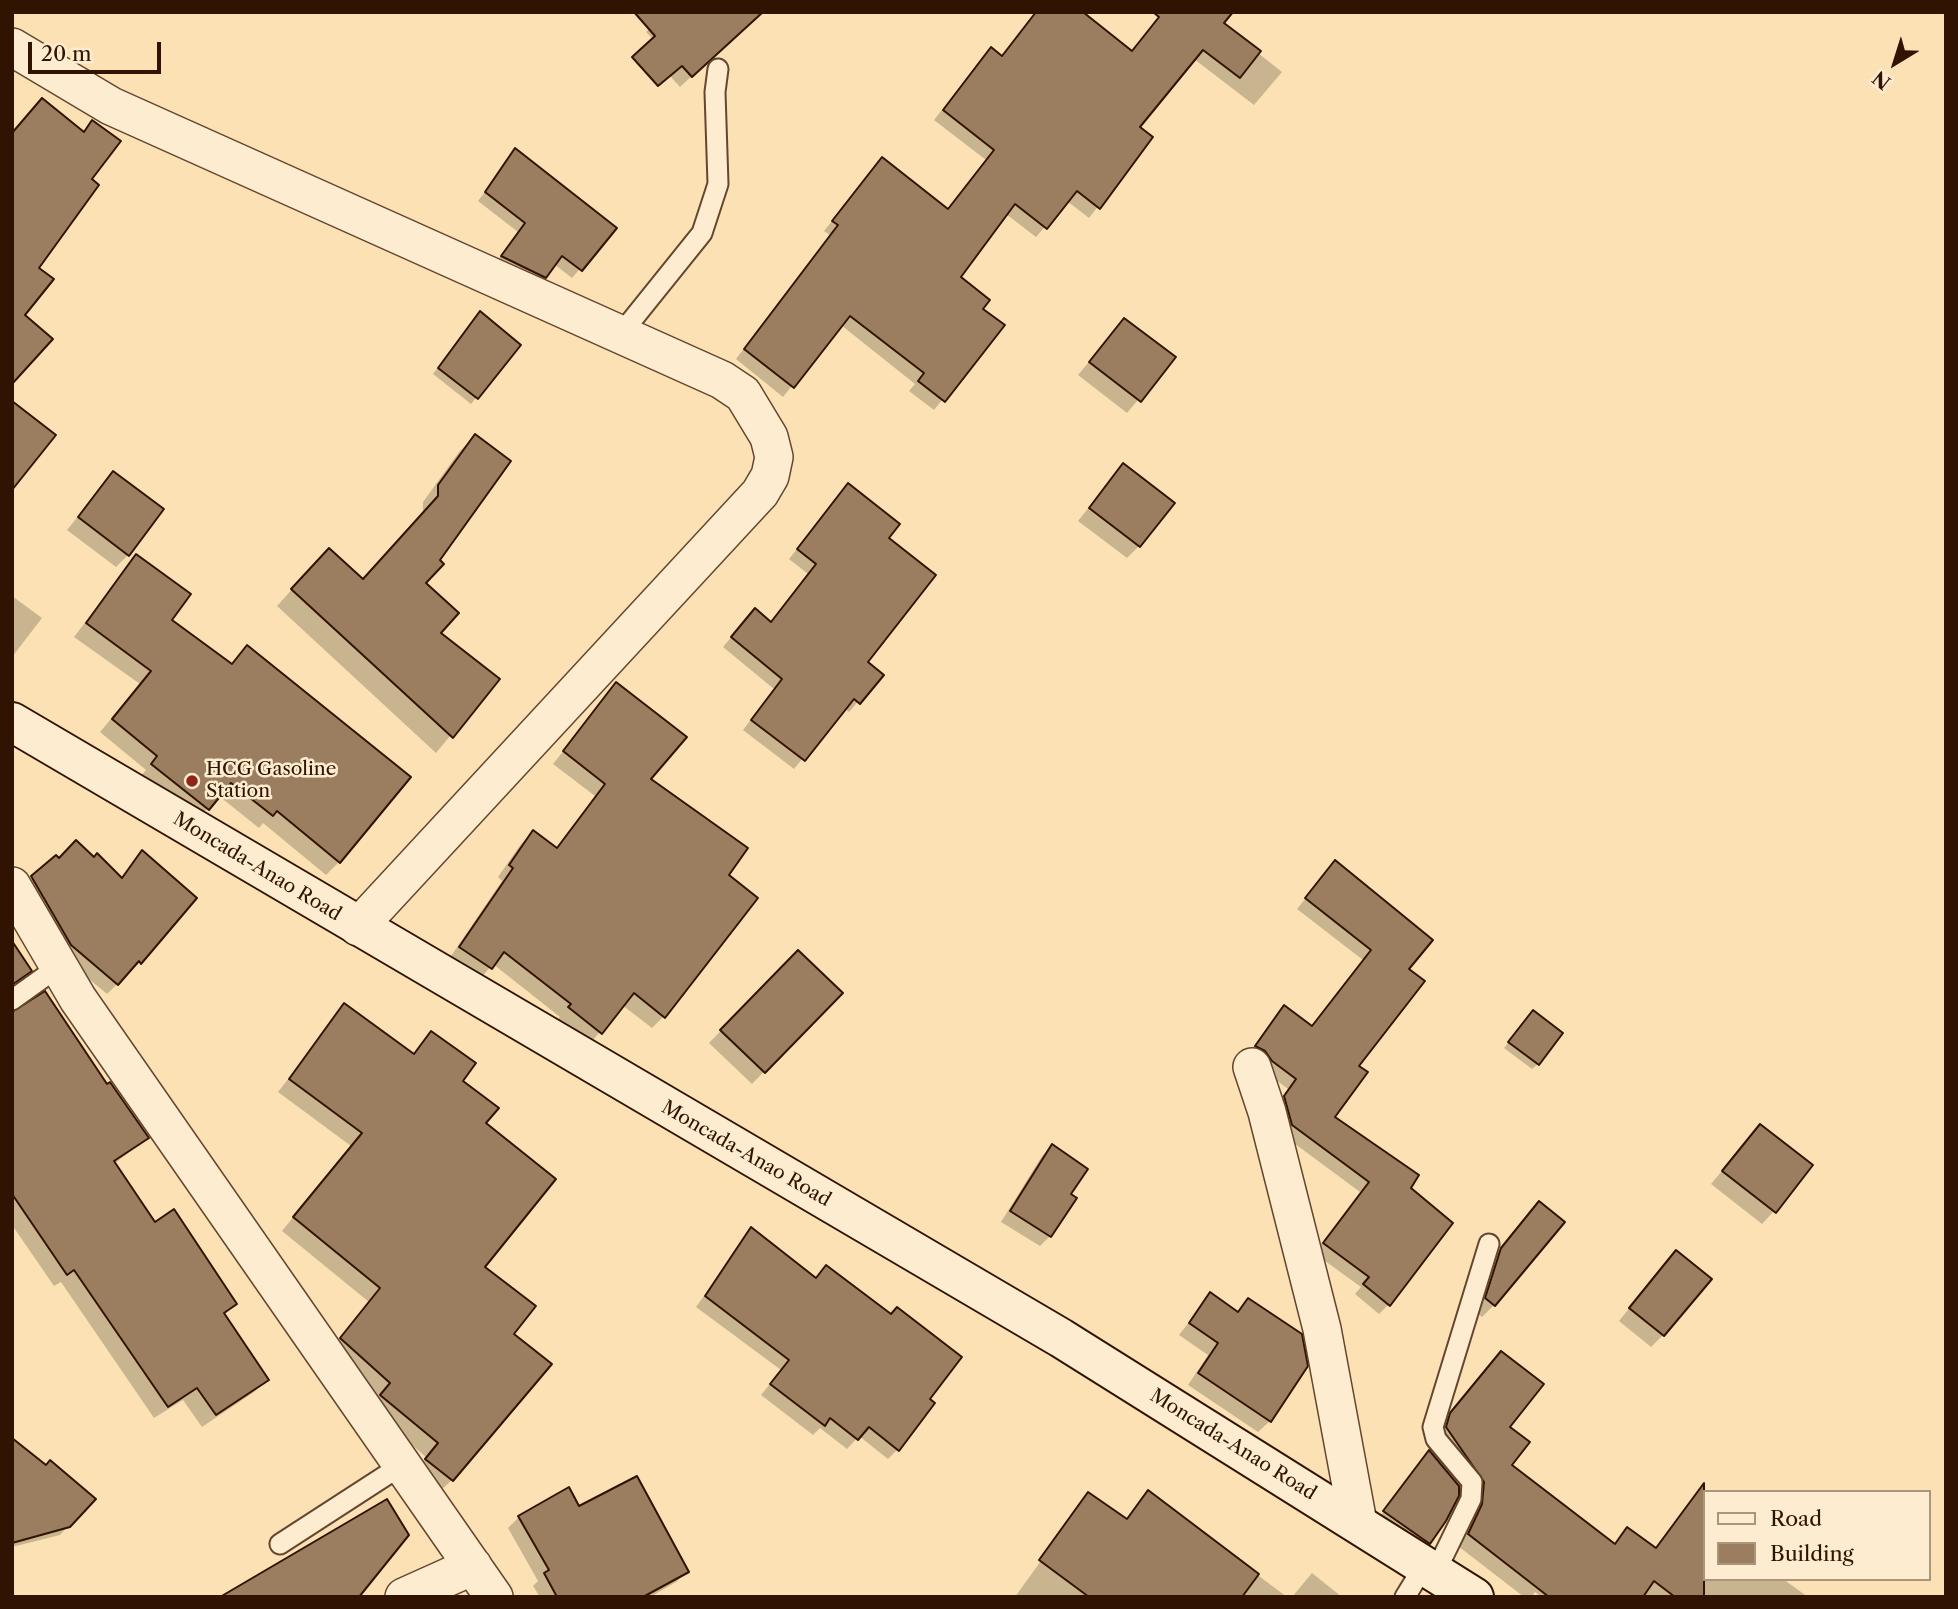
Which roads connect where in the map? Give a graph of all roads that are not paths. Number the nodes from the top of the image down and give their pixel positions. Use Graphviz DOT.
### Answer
graph roads {
  1 [pos="12,47"];
  2 [pos="718,69"];
  3 [pos="620,335"];
  4 [pos="12,722"];
  5 [pos="12,886"];
  6 [pos="358,927"];
  7 [pos="58,967"];
  8 [pos="12,1000"];
  9 [pos="1252,1068"];
  10 [pos="1489,1244"];
  11 [pos="402,1465"];
  12 [pos="1358,1523"];
  13 [pos="279,1544"];
  14 [pos="473,1566"];
  15 [pos="1421,1579"];
  16 [pos="404,1597"];
  17 [pos="494,1597"];
  18 [pos="1474,1597"];
  1 -- 3 [label="street"];
  2 -- 3 [label="lane"];
  3 -- 6 [label="street"];
  4 -- 6 [label="main road, Moncada-Anao Road"];
  5 -- 7 [label="street"];
  6 -- 12 [label="main road, Moncada-Anao Road"];
  7 -- 8 [label="lane"];
  7 -- 11 [label="street"];
  9 -- 12 [label="street"];
  10 -- 15 [label="lane"];
  11 -- 13 [label="lane"];
  11 -- 14 [label="street"];
  12 -- 15 [label="main road, Moncada-Anao Road"];
  14 -- 16 [label="street"];
  14 -- 17 [label="street"];
  15 -- 18 [label="main road, Moncada-Anao Road"];
}
